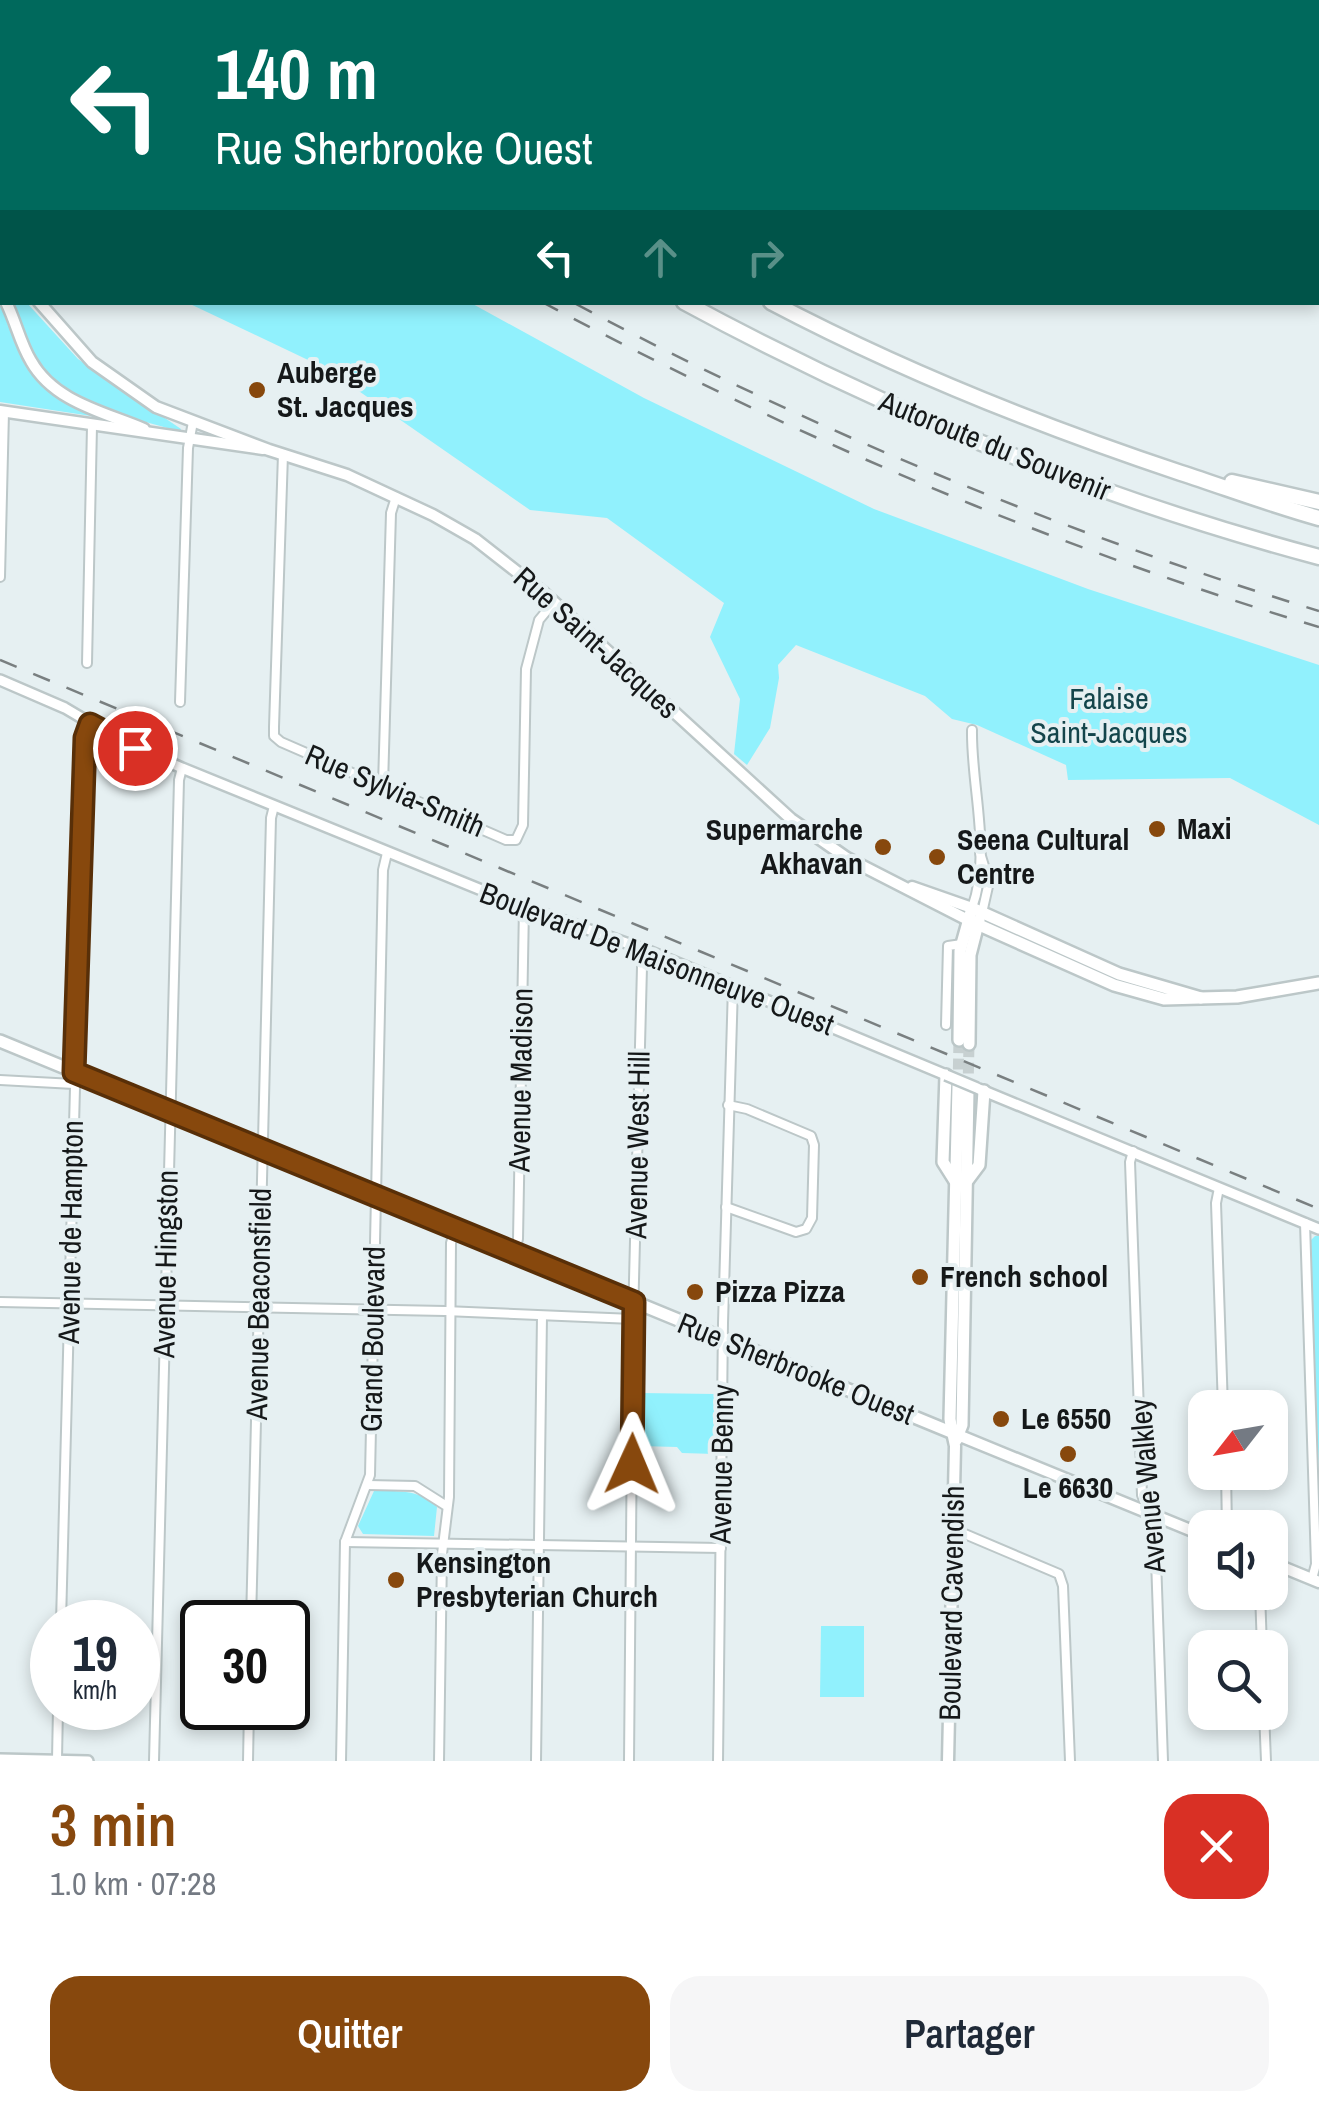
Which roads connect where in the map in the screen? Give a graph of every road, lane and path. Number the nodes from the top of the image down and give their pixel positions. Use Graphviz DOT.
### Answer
graph roads {
  1 [pos="6,305"];
  2 [pos="42,305"];
  3 [pos="690,305"];
  4 [pos="777,305"];
  5 [pos="2,412"];
  6 [pos="193,422"];
  7 [pos="92,426"];
  8 [pos="156,434"];
  9 [pos="190,439"];
  10 [pos="269,450"];
  11 [pos="283,454"];
  12 [pos="1137,458"];
  13 [pos="396,497"];
  14 [pos="1319,502"];
  15 [pos="1319,518"];
  16 [pos="1271,544"];
  17 [pos="1319,557"];
  18 [pos="1319,568"];
  19 [pos="0,577"];
  20 [pos="554,602"];
  21 [pos="87,663"];
  22 [pos="0,680"];
  23 [pos="180,702"];
  24 [pos="90,724"];
  25 [pos="972,730"];
  26 [pos="182,768"];
  27 [pos="383,784"];
  28 [pos="274,806"];
  29 [pos="387,852"];
  30 [pos="524,907"];
  31 [pos="975,916"];
  32 [pos="962,944"];
  33 [pos="646,950"];
  34 [pos="1319,983"];
  35 [pos="733,986"];
  36 [pos="946,1025"];
  37 [pos="0,1040"];
  38 [pos="946,1075"];
  39 [pos="74,1078"];
  40 [pos="0,1080"];
  41 [pos="972,1089"];
  42 [pos="728,1106"];
  43 [pos="170,1112"];
  44 [pos="262,1150"];
  45 [pos="1133,1151"];
  46 [pos="961,1181"];
  47 [pos="1219,1188"];
  48 [pos="376,1196"];
  49 [pos="726,1207"];
  50 [pos="1305,1223"];
  51 [pos="455,1229"];
  52 [pos="1319,1229"];
  53 [pos="514,1253"];
  54 [pos="0,1302"];
  55 [pos="634,1302"];
  56 [pos="70,1304"];
  57 [pos="166,1305"];
  58 [pos="258,1307"];
  59 [pos="373,1310"];
  60 [pos="451,1312"];
  61 [pos="542,1316"];
  62 [pos="633,1319"];
  63 [pos="723,1339"];
  64 [pos="1222,1390"];
  65 [pos="955,1438"];
  66 [pos="368,1485"];
  67 [pos="446,1505"];
  68 [pos="1149,1512"];
  69 [pos="953,1529"];
  70 [pos="1188,1529"];
  71 [pos="345,1542"];
  72 [pos="443,1545"];
  73 [pos="539,1547"];
  74 [pos="631,1548"];
  75 [pos="721,1548"];
  76 [pos="1288,1569"];
  77 [pos="1316,1581"];
  78 [pos="62,1600"];
  79 [pos="251,1600"];
  80 [pos="58,1730"];
  81 [pos="249,1730"];
  82 [pos="1265,1730"];
  83 [pos="0,1759"];
  84 [pos="57,1759"];
  85 [pos="42,1760"];
  86 [pos="88,1761"];
  87 [pos="154,1761"];
  88 [pos="248,1761"];
  89 [pos="341,1761"];
  90 [pos="439,1761"];
  91 [pos="536,1761"];
  92 [pos="629,1761"];
  93 [pos="718,1761"];
  94 [pos="948,1761"];
  95 [pos="1070,1761"];
  96 [pos="1163,1761"];
  97 [pos="1266,1761"];
  1 -- 8 [label="main road"];
  2 -- 6 [label="main road, Rue Saint-Jacques"];
  3 -- 16 [label="highway, Autoroute du Souvenir"];
  4 -- 12 [label="highway, Autoroute du Souvenir"];
  5 -- 7 [label="main road"];
  5 -- 19 [label="street"];
  6 -- 9 [label="street"];
  6 -- 10 [label="main road, Rue Saint-Jacques"];
  7 -- 8 [label="main road"];
  7 -- 21 [label="street"];
  8 -- 9 [label="main road, Rue Saint-Jacques"];
  9 -- 10 [label="main road, Rue Saint-Jacques"];
  9 -- 23 [label="street"];
  10 -- 11 [label="main road, Rue Saint-Jacques"];
  11 -- 13 [label="main road, Rue Saint-Jacques"];
  11 -- 27 [label="street, Rue Sylvia-Smith"];
  12 -- 14 [label="highway"];
  12 -- 15 [label="highway, Autoroute du Souvenir"];
  13 -- 20 [label="main road, Rue Saint-Jacques"];
  13 -- 27 [label="street"];
  16 -- 17 [label="highway, Autoroute du Souvenir"];
  16 -- 18 [label="highway"];
  20 -- 27 [label="street, Rue Sylvia-Smith"];
  20 -- 31 [label="main road, Rue Saint-Jacques"];
  22 -- 24 [label="street, Boulevard De Maisonneuve Ouest"];
  24 -- 26 [label="street, Boulevard De Maisonneuve Ouest"];
  24 -- 39 [label="street, Avenue de Hampton"];
  25 -- 31 [label="street"];
  26 -- 28 [label="street, Boulevard De Maisonneuve Ouest"];
  26 -- 43 [label="street, Avenue Hingston"];
  28 -- 29 [label="street, Boulevard De Maisonneuve Ouest"];
  28 -- 44 [label="street, Avenue Beaconsfield"];
  29 -- 30 [label="street, Boulevard De Maisonneuve Ouest"];
  29 -- 48 [label="street, Grand Boulevard"];
  30 -- 33 [label="street, Boulevard De Maisonneuve Ouest"];
  30 -- 53 [label="street, Avenue Madison"];
  31 -- 32 [label="main road"];
  31 -- 32 [label="main road"];
  31 -- 34 [label="main road, Rue Saint-Jacques"];
  32 -- 36 [label="street"];
  33 -- 35 [label="street, Boulevard De Maisonneuve Ouest"];
  33 -- 55 [label="street, Avenue West Hill"];
  35 -- 38 [label="street, Boulevard De Maisonneuve Ouest"];
  35 -- 42 [label="street, Avenue Benny"];
  37 -- 39 [label="main road, Rue Sherbrooke Ouest"];
  38 -- 41 [label="street, Boulevard De Maisonneuve Ouest, bridge"];
  38 -- 46 [label="main road"];
  39 -- 40 [label="street"];
  39 -- 43 [label="main road, Rue Sherbrooke Ouest"];
  39 -- 56 [label="street, Avenue de Hampton"];
  41 -- 45 [label="street, Boulevard De Maisonneuve Ouest"];
  41 -- 46 [label="main road, Boulevard Cavendish"];
  41 -- 46 [label="main road"];
  42 -- 49 [label="street, Avenue Benny"];
  42 -- 49 [label="street"];
  43 -- 44 [label="main road, Rue Sherbrooke Ouest"];
  43 -- 57 [label="street, Avenue Hingston"];
  44 -- 48 [label="main road, Rue Sherbrooke Ouest"];
  44 -- 58 [label="street, Avenue Beaconsfield"];
  45 -- 47 [label="street, Boulevard De Maisonneuve Ouest"];
  45 -- 68 [label="street, Avenue Walkley"];
  46 -- 65 [label="main road, Boulevard Cavendish"];
  47 -- 50 [label="street, Boulevard De Maisonneuve Ouest"];
  47 -- 64 [label="street"];
  48 -- 51 [label="main road, Rue Sherbrooke Ouest"];
  48 -- 59 [label="street, Grand Boulevard"];
  49 -- 63 [label="street, Avenue Benny"];
  50 -- 52 [label="street, Boulevard De Maisonneuve Ouest"];
  50 -- 77 [label="street"];
  51 -- 53 [label="main road, Rue Sherbrooke Ouest"];
  51 -- 60 [label="street"];
  53 -- 55 [label="main road, Rue Sherbrooke Ouest"];
  54 -- 56 [label="street"];
  55 -- 62 [label="street, Avenue West Hill"];
  55 -- 63 [label="main road, Rue Sherbrooke Ouest"];
  56 -- 57 [label="street"];
  56 -- 78 [label="street, Avenue de Hampton"];
  57 -- 58 [label="street"];
  57 -- 87 [label="street, Avenue Hingston"];
  58 -- 59 [label="street"];
  58 -- 79 [label="street, Avenue Beaconsfield"];
  59 -- 60 [label="street"];
  59 -- 66 [label="street, Grand Boulevard"];
  60 -- 61 [label="street"];
  60 -- 67 [label="street"];
  61 -- 62 [label="street"];
  61 -- 73 [label="street"];
  62 -- 74 [label="street, Avenue West Hill"];
  63 -- 65 [label="main road, Rue Sherbrooke Ouest"];
  63 -- 75 [label="street, Avenue Benny"];
  65 -- 68 [label="main road, Rue Sherbrooke Ouest"];
  65 -- 69 [label="main road, Boulevard Cavendish"];
  66 -- 67 [label="street"];
  66 -- 71 [label="street, Grand Boulevard"];
  67 -- 72 [label="street"];
  68 -- 70 [label="main road, Rue Sherbrooke Ouest"];
  68 -- 96 [label="street, Avenue Walkley"];
  69 -- 94 [label="main road, Boulevard Cavendish"];
  69 -- 95 [label="street"];
  71 -- 72 [label="street"];
  71 -- 89 [label="street, Grand Boulevard"];
  72 -- 73 [label="street"];
  72 -- 90 [label="street"];
  73 -- 74 [label="street"];
  73 -- 91 [label="street"];
  74 -- 75 [label="street"];
  74 -- 92 [label="street, Avenue West Hill"];
  75 -- 93 [label="street, Avenue Benny"];
  76 -- 77 [label="main road"];
  80 -- 84 [label="street"];
  81 -- 88 [label="street"];
  82 -- 97 [label="street"];
  83 -- 85 [label="street"];
  84 -- 85 [label="street"];
  84 -- 86 [label="street"];
}
